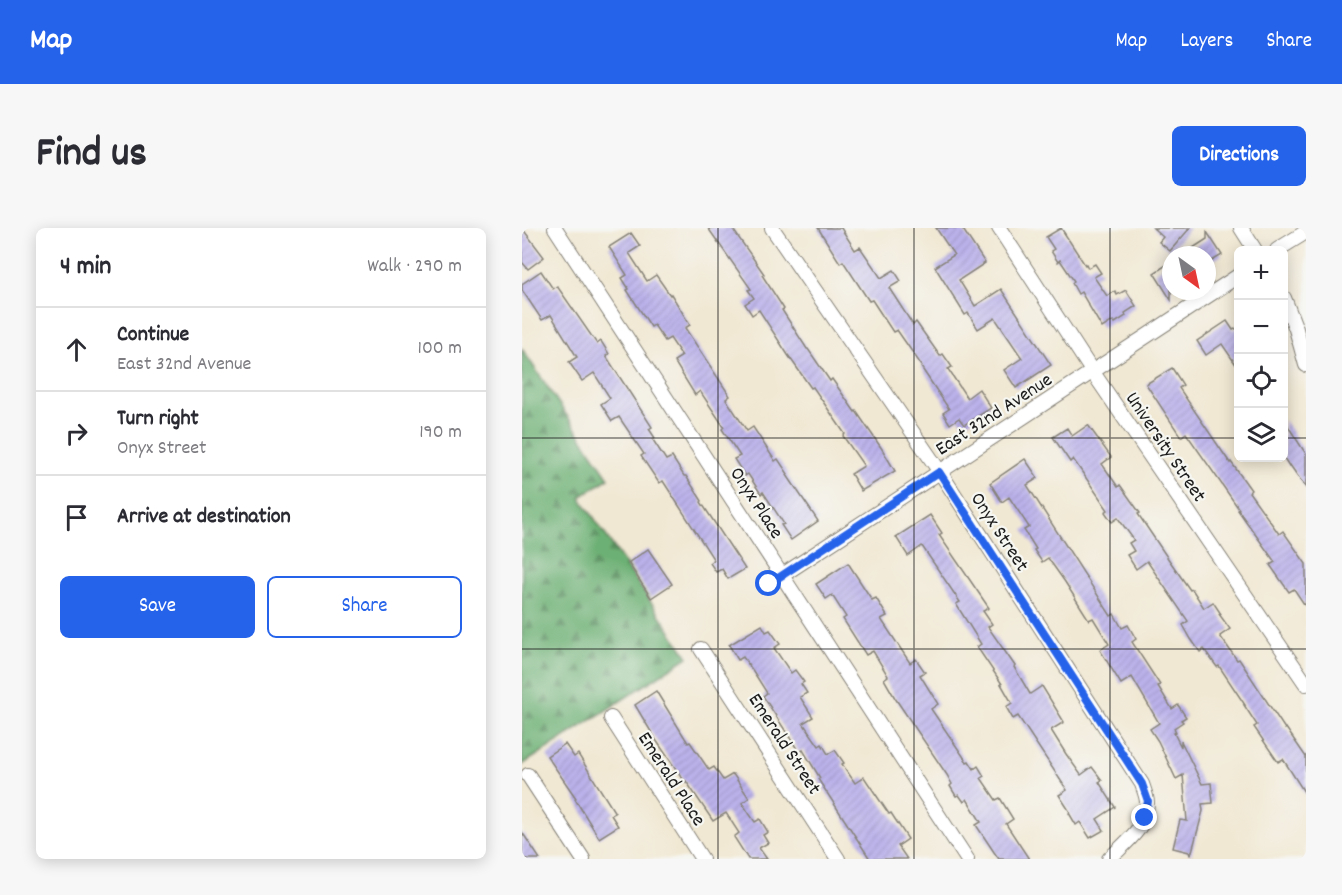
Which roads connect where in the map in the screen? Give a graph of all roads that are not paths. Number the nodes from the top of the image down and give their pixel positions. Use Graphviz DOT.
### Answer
graph roads {
  1 [pos="555,228"];
  2 [pos="772,228"];
  3 [pos="999,228"];
  4 [pos="1241,228"];
  5 [pos="1306,232"];
  6 [pos="1253,246"];
  7 [pos="1283,246"];
  8 [pos="1234,279"];
  9 [pos="1285,300"];
  10 [pos="1306,365"];
  11 [pos="1092,371"];
  12 [pos="939,472"];
  13 [pos="783,575"];
  14 [pos="769,584"];
  15 [pos="701,649"];
  16 [pos="1306,684"];
  17 [pos="611,718"];
  18 [pos="528,775"];
  19 [pos="583,859"];
  20 [pos="702,859"];
  21 [pos="838,859"];
  22 [pos="968,859"];
  23 [pos="1109,859"];
  1 -- 13 [label="street, Onyx Place"];
  2 -- 12 [label="street, Onyx Street"];
  3 -- 11 [label="street, University Street"];
  4 -- 6 [label="street"];
  5 -- 7 [label="street"];
  8 -- 11 [label="street, East 32nd Avenue"];
  9 -- 10 [label="street"];
  11 -- 12 [label="street, East 32nd Avenue"];
  11 -- 16 [label="street, University Street"];
  12 -- 13 [label="street, East 32nd Avenue"];
  12 -- 23 [label="street, Onyx Street"];
  13 -- 14 [label="street, East 32nd Avenue"];
  13 -- 22 [label="street, Onyx Place"];
  15 -- 21 [label="street, Emerald Street"];
  17 -- 20 [label="street, Emerald Place"];
  18 -- 19 [label="street"];
}
